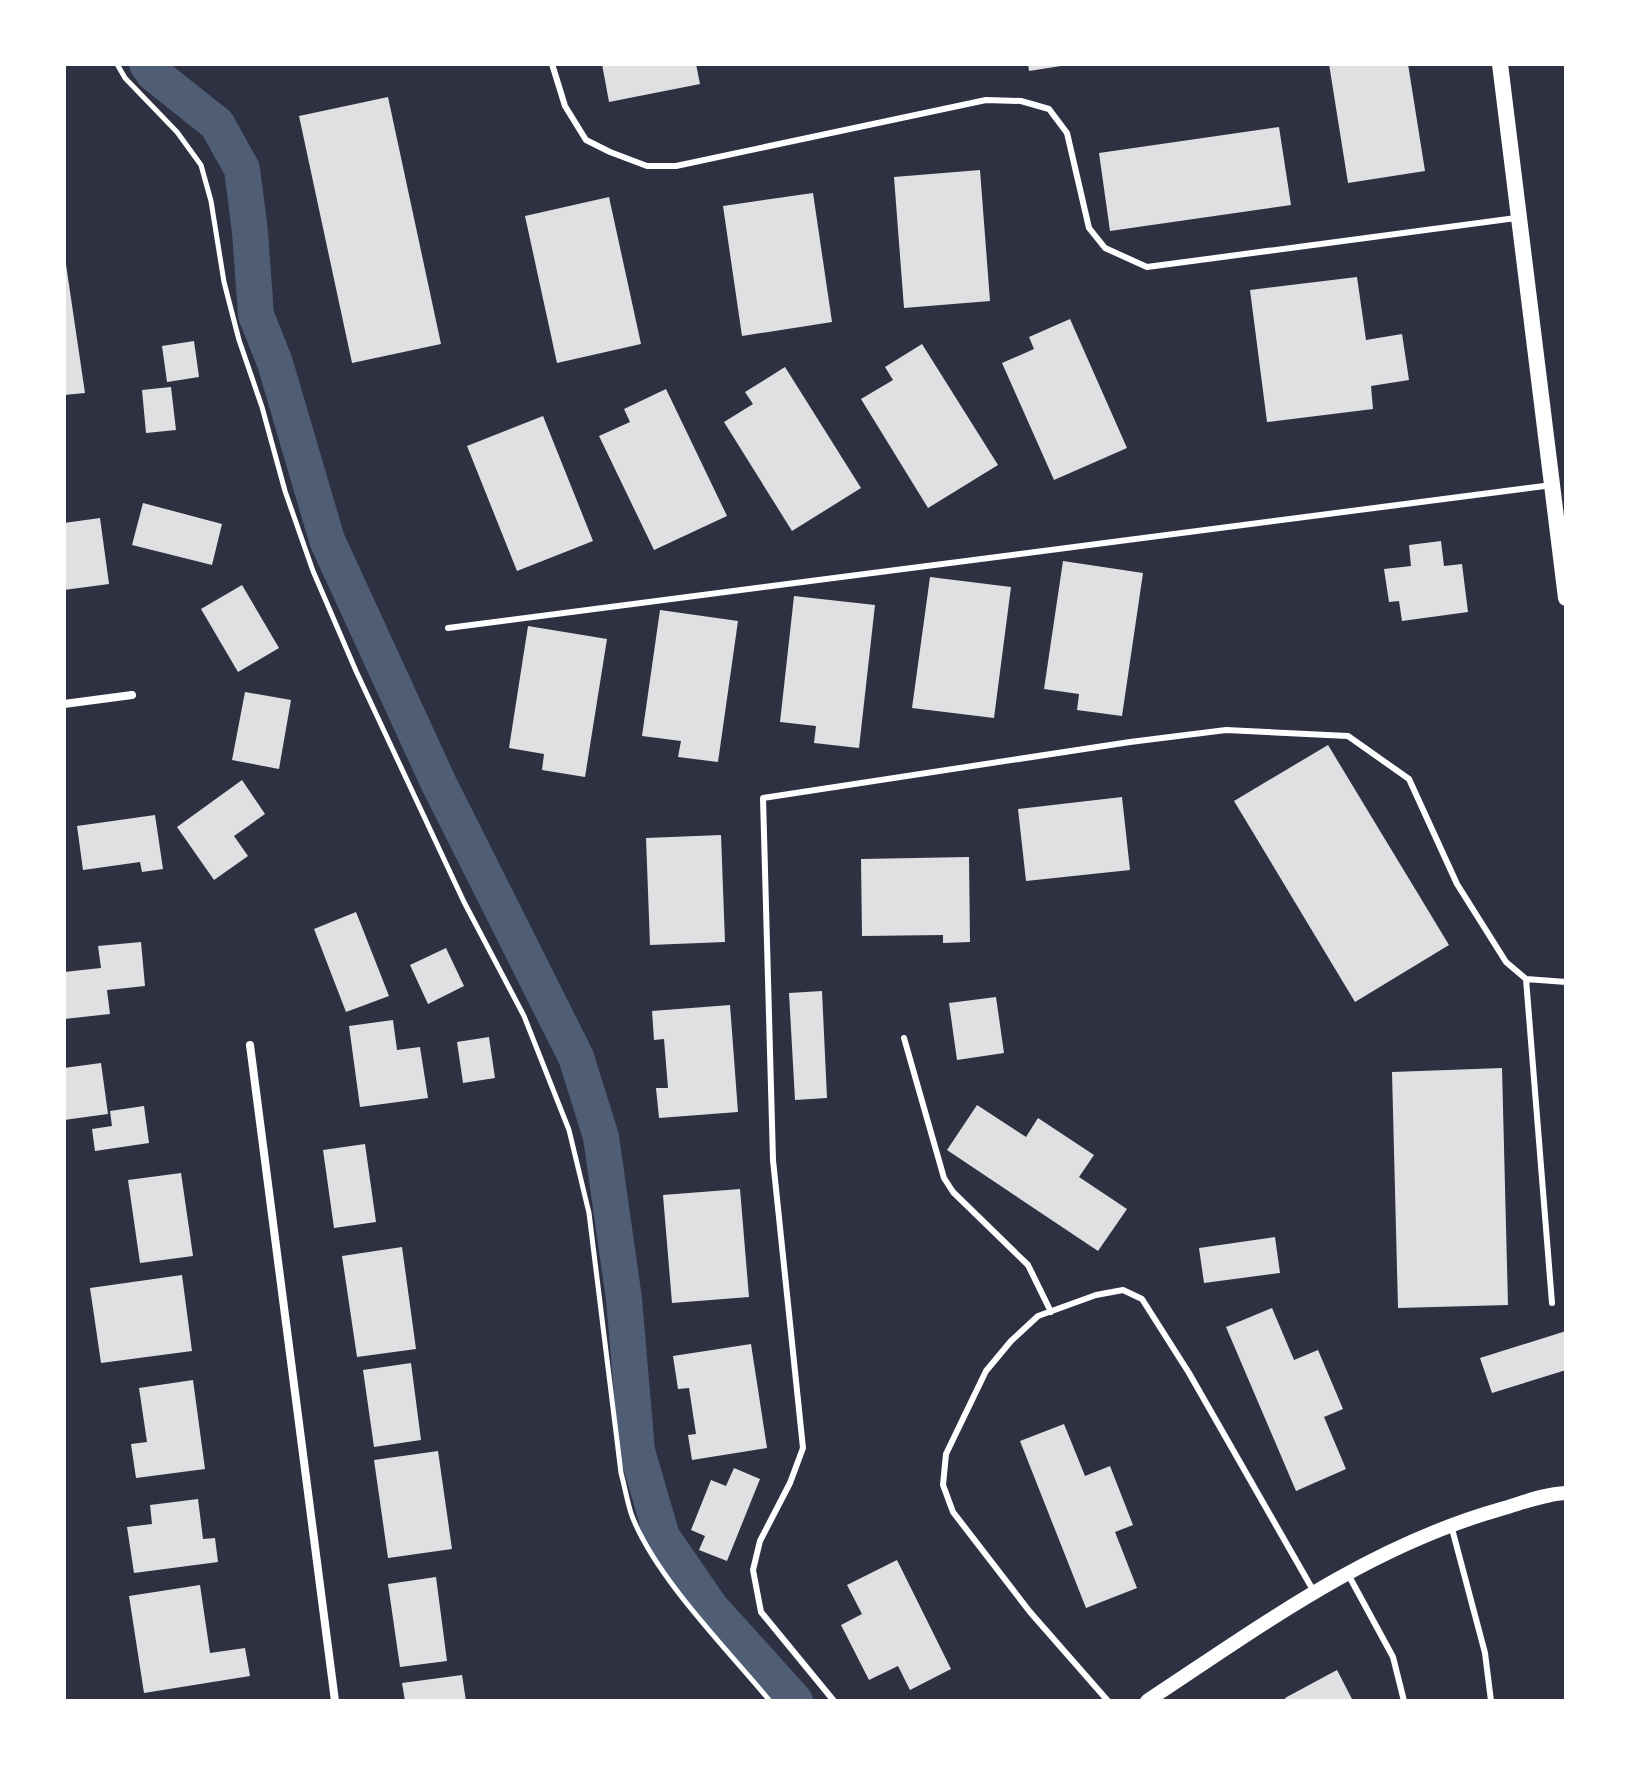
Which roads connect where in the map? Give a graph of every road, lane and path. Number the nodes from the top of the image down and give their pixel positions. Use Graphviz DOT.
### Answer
graph roads {
  1 [pos="117,64"];
  2 [pos="552,64"];
  3 [pos="1500,64"];
  4 [pos="1519,217"];
  5 [pos="1552,485"];
  6 [pos="1563,544"];
  7 [pos="1566,598"];
  8 [pos="448,628"];
  9 [pos="132,695"];
  10 [pos="64,704"];
  11 [pos="1526,979"];
  12 [pos="1566,982"];
  13 [pos="904,1038"];
  14 [pos="250,1045"];
  15 [pos="1552,1303"];
  16 [pos="1051,1312"];
  17 [pos="1566,1493"];
  18 [pos="1451,1525"];
  19 [pos="1347,1572"];
  20 [pos="1314,1592"];
  21 [pos="335,1701"];
  22 [pos="770,1701"];
  23 [pos="834,1701"];
  24 [pos="1108,1701"];
  25 [pos="1147,1701"];
  26 [pos="1404,1701"];
  27 [pos="1491,1701"];
  1 -- 22 [label="path"];
  2 -- 4 [label="lane"];
  3 -- 4 [label="main road"];
  4 -- 5 [label="main road"];
  5 -- 6 [label="main road"];
  5 -- 8 [label="lane"];
  6 -- 7 [label="main road"];
  9 -- 10 [label="street"];
  11 -- 12 [label="lane"];
  11 -- 15 [label="lane"];
  11 -- 23 [label="lane"];
  13 -- 16 [label="lane"];
  14 -- 21 [label="street"];
  16 -- 20 [label="lane"];
  16 -- 24 [label="lane"];
  17 -- 18 [label="street"];
  18 -- 19 [label="street"];
  18 -- 27 [label="lane"];
  19 -- 20 [label="street"];
  19 -- 26 [label="lane"];
  20 -- 25 [label="street"];
}
